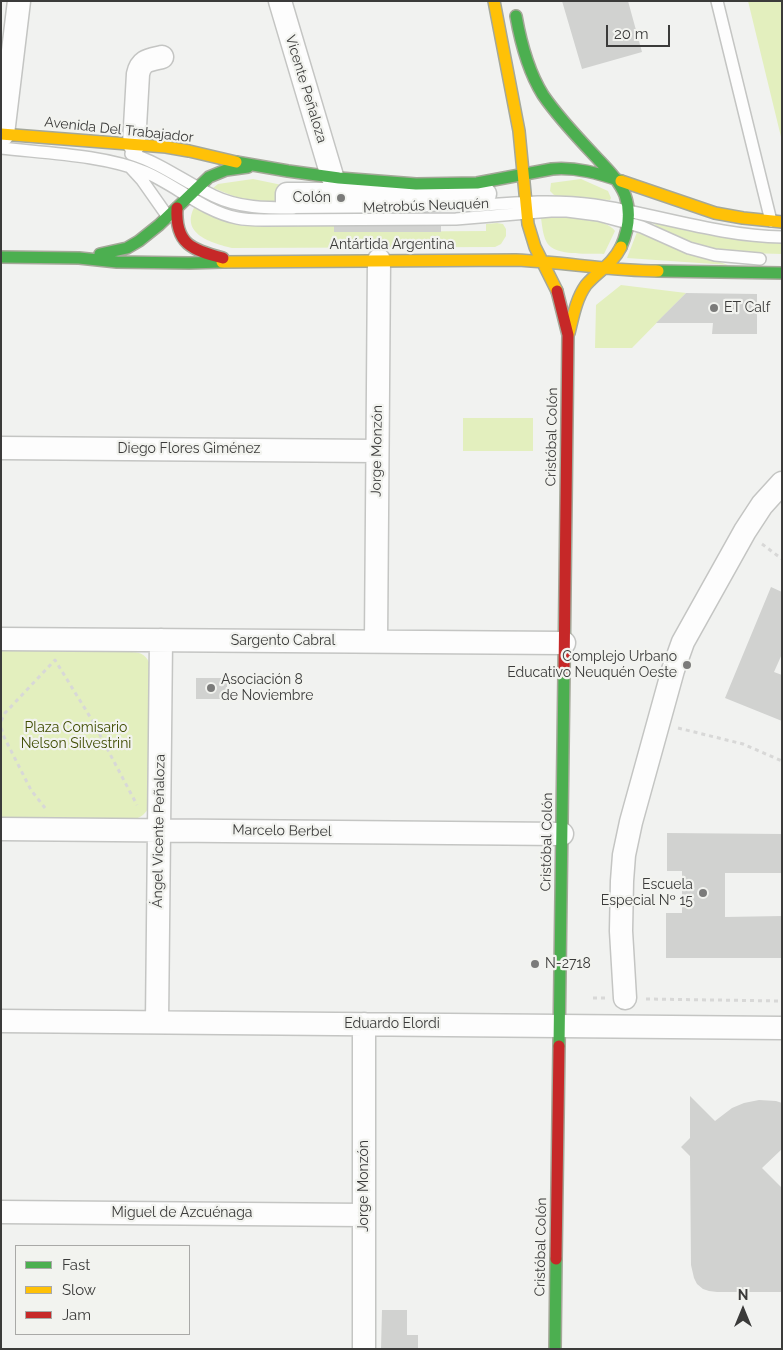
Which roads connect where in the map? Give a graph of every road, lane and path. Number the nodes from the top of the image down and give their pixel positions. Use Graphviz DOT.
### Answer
graph roads {
  1 [pos="19,1"];
  2 [pos="280,1"];
  3 [pos="494,1"];
  4 [pos="513,1"];
  5 [pos="717,1"];
  6 [pos="162,57"];
  7 [pos="2,139"];
  8 [pos="81,142"];
  9 [pos="134,144"];
  10 [pos="521,150"];
  11 [pos="130,167"];
  12 [pos="262,167"];
  13 [pos="524,174"];
  14 [pos="332,176"];
  15 [pos="616,179"];
  16 [pos="485,182"];
  17 [pos="198,187"];
  18 [pos="287,194"];
  19 [pos="188,196"];
  20 [pos="176,208"];
  21 [pos="526,208"];
  22 [pos="168,216"];
  23 [pos="628,217"];
  24 [pos="776,221"];
  25 [pos="179,234"];
  26 [pos="782,237"];
  27 [pos="1,256"];
  28 [pos="55,257"];
  29 [pos="379,260"];
  30 [pos="773,260"];
  31 [pos="236,261"];
  32 [pos="541,261"];
  33 [pos="606,268"];
  34 [pos="782,273"];
  35 [pos="568,335"];
  36 [pos="1,448"];
  37 [pos="377,451"];
  38 [pos="782,484"];
  39 [pos="1,639"];
  40 [pos="161,640"];
  41 [pos="376,641"];
  42 [pos="564,643"];
  43 [pos="46,660"];
  44 [pos="55,660"];
  45 [pos="64,660"];
  46 [pos="1,721"];
  47 [pos="658,724"];
  48 [pos="1,728"];
  49 [pos="782,760"];
  50 [pos="48,810"];
  51 [pos="140,810"];
  52 [pos="1,829"];
  53 [pos="159,830"];
  54 [pos="562,834"];
  55 [pos="593,998"];
  56 [pos="625,998"];
  57 [pos="782,1001"];
  58 [pos="1,1021"];
  59 [pos="157,1022"];
  60 [pos="364,1024"];
  61 [pos="559,1026"];
  62 [pos="782,1028"];
  63 [pos="1,1212"];
  64 [pos="364,1215"];
  65 [pos="364,1349"];
  66 [pos="555,1349"];
  1 -- 7 [label="street"];
  2 -- 14 [label="street, Vicente Peñaloza"];
  3 -- 10 [label="main road, Cristóbal Colón"];
  4 -- 15 [label="main road"];
  5 -- 24 [label="lane"];
  6 -- 9 [label="street"];
  7 -- 8 [label="main road, Avenida Del Trabajador"];
  7 -- 11 [label="lane, Metrobús Neuquén"];
  8 -- 9 [label="main road, Avenida Del Trabajador"];
  8 -- 17 [label="lane, Metrobús Neuquén"];
  9 -- 12 [label="main road, Avenida Del Trabajador"];
  10 -- 13 [label="main road, Cristóbal Colón"];
  10 -- 16 [label="main road"];
  11 -- 19 [label="lane, Metrobús Neuquén"];
  11 -- 22 [label="lane"];
  12 -- 14 [label="main road"];
  12 -- 17 [label="main road"];
  13 -- 15 [label="main road"];
  13 -- 16 [label="main road"];
  13 -- 21 [label="main road, Cristóbal Colón"];
  14 -- 16 [label="main road"];
  15 -- 23 [label="main road"];
  15 -- 24 [label="main road"];
  17 -- 19 [label="main road"];
  17 -- 21 [label="lane, Metrobús Neuquén"];
  18 -- 18 [label="street"];
  19 -- 20 [label="main road"];
  19 -- 21 [label="lane, Metrobús Neuquén"];
  20 -- 22 [label="main road"];
  20 -- 25 [label="main road"];
  21 -- 23 [label="lane, Metrobús Neuquén"];
  21 -- 32 [label="main road, Cristóbal Colón"];
  22 -- 25 [label="lane"];
  22 -- 28 [label="main road"];
  23 -- 26 [label="lane, Metrobús Neuquén"];
  23 -- 30 [label="lane, Metrobús Neuquén"];
  23 -- 33 [label="main road, Cristóbal Colón"];
  25 -- 31 [label="main road"];
  27 -- 28 [label="main road, Antártida Argentina"];
  28 -- 31 [label="main road, Antártida Argentina"];
  29 -- 31 [label="main road, Antártida Argentina"];
  29 -- 32 [label="main road, Antártida Argentina"];
  29 -- 37 [label="street, Jorge Monzón"];
  32 -- 33 [label="main road, Antártida Argentina"];
  32 -- 35 [label="main road, Cristóbal Colón"];
  33 -- 34 [label="main road, Antártida Argentina"];
  33 -- 35 [label="main road, Cristóbal Colón"];
  35 -- 42 [label="main road, Cristóbal Colón"];
  36 -- 37 [label="street, Diego Flores Giménez"];
  37 -- 41 [label="street, Jorge Monzón"];
  38 -- 47 [label="street"];
  39 -- 40 [label="street, Sargento Cabral"];
  40 -- 41 [label="street, Sargento Cabral"];
  40 -- 53 [label="street, Ángel Vicente Peñaloza"];
  41 -- 42 [label="street, Sargento Cabral"];
  42 -- 54 [label="main road, Cristóbal Colón"];
  43 -- 44 [label="path"];
  44 -- 45 [label="path"];
  44 -- 46 [label="path"];
  44 -- 51 [label="path"];
  47 -- 49 [label="path"];
  47 -- 56 [label="street"];
  48 -- 50 [label="path"];
  52 -- 53 [label="street, Marcelo Berbel"];
  53 -- 54 [label="street, Marcelo Berbel"];
  53 -- 59 [label="street, Ángel Vicente Peñaloza"];
  54 -- 61 [label="main road, Cristóbal Colón"];
  55 -- 56 [label="path"];
  56 -- 57 [label="path"];
  58 -- 59 [label="street, Eduardo Elordi"];
  59 -- 60 [label="street, Eduardo Elordi"];
  60 -- 61 [label="street, Eduardo Elordi"];
  60 -- 64 [label="street, Jorge Monzón"];
  61 -- 62 [label="street, Eduardo Elordi"];
  61 -- 66 [label="main road, Cristóbal Colón"];
  63 -- 64 [label="street, Miguel de Azcuénaga"];
  64 -- 65 [label="street, Jorge Monzón"];
}
